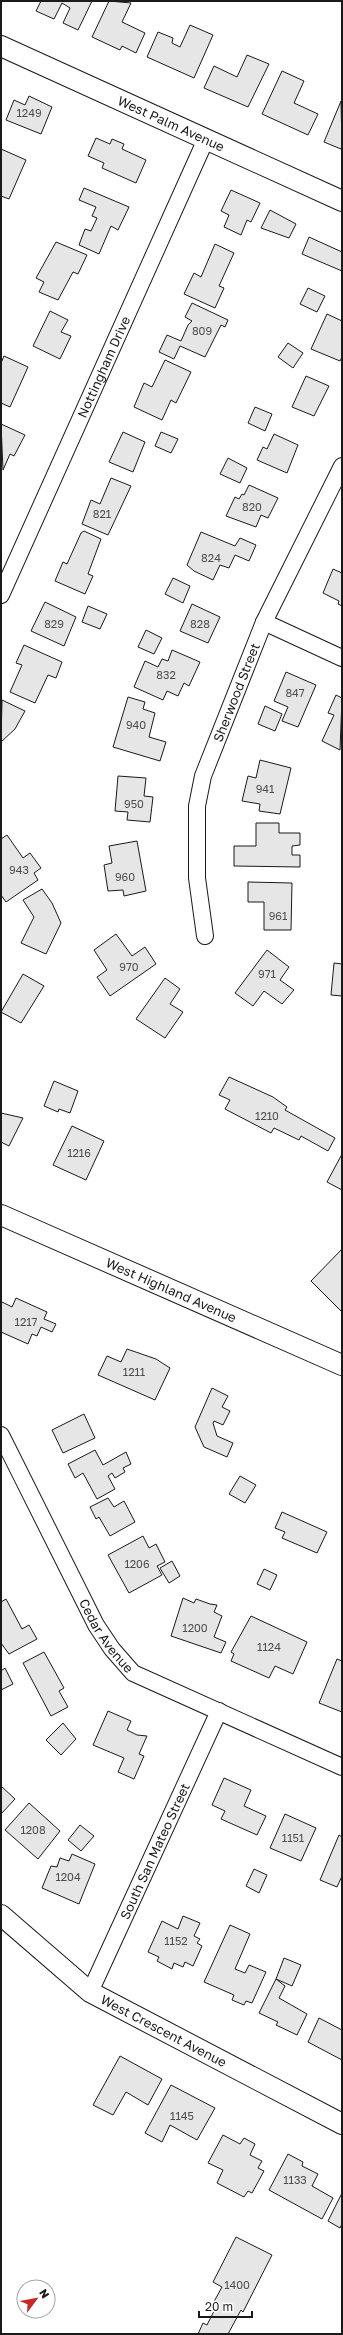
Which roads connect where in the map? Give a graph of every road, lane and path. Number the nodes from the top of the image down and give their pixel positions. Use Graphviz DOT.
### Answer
graph roads {
  1 [pos="1,46"];
  2 [pos="206,139"];
  3 [pos="342,201"];
  4 [pos="342,466"];
  5 [pos="1,595"];
  6 [pos="264,622"];
  7 [pos="342,658"];
  8 [pos="206,936"];
  9 [pos="1,1215"];
  10 [pos="342,1365"];
  11 [pos="1,1435"];
  12 [pos="219,1711"];
  13 [pos="342,1767"];
  14 [pos="1,1915"];
  15 [pos="90,1992"];
  16 [pos="342,2124"];
  1 -- 2 [label="street, West Palm Avenue"];
  2 -- 3 [label="street, West Palm Avenue"];
  2 -- 5 [label="street, Nottingham Drive"];
  4 -- 6 [label="street, Sherwood Street"];
  6 -- 7 [label="street"];
  6 -- 8 [label="street, Sherwood Street"];
  9 -- 10 [label="street, West Highland Avenue"];
  11 -- 12 [label="street, Cedar Avenue"];
  12 -- 13 [label="street, Cedar Avenue"];
  12 -- 15 [label="street, South San Mateo Street"];
  14 -- 15 [label="street, West Crescent Avenue"];
  15 -- 16 [label="street, West Crescent Avenue"];
}
